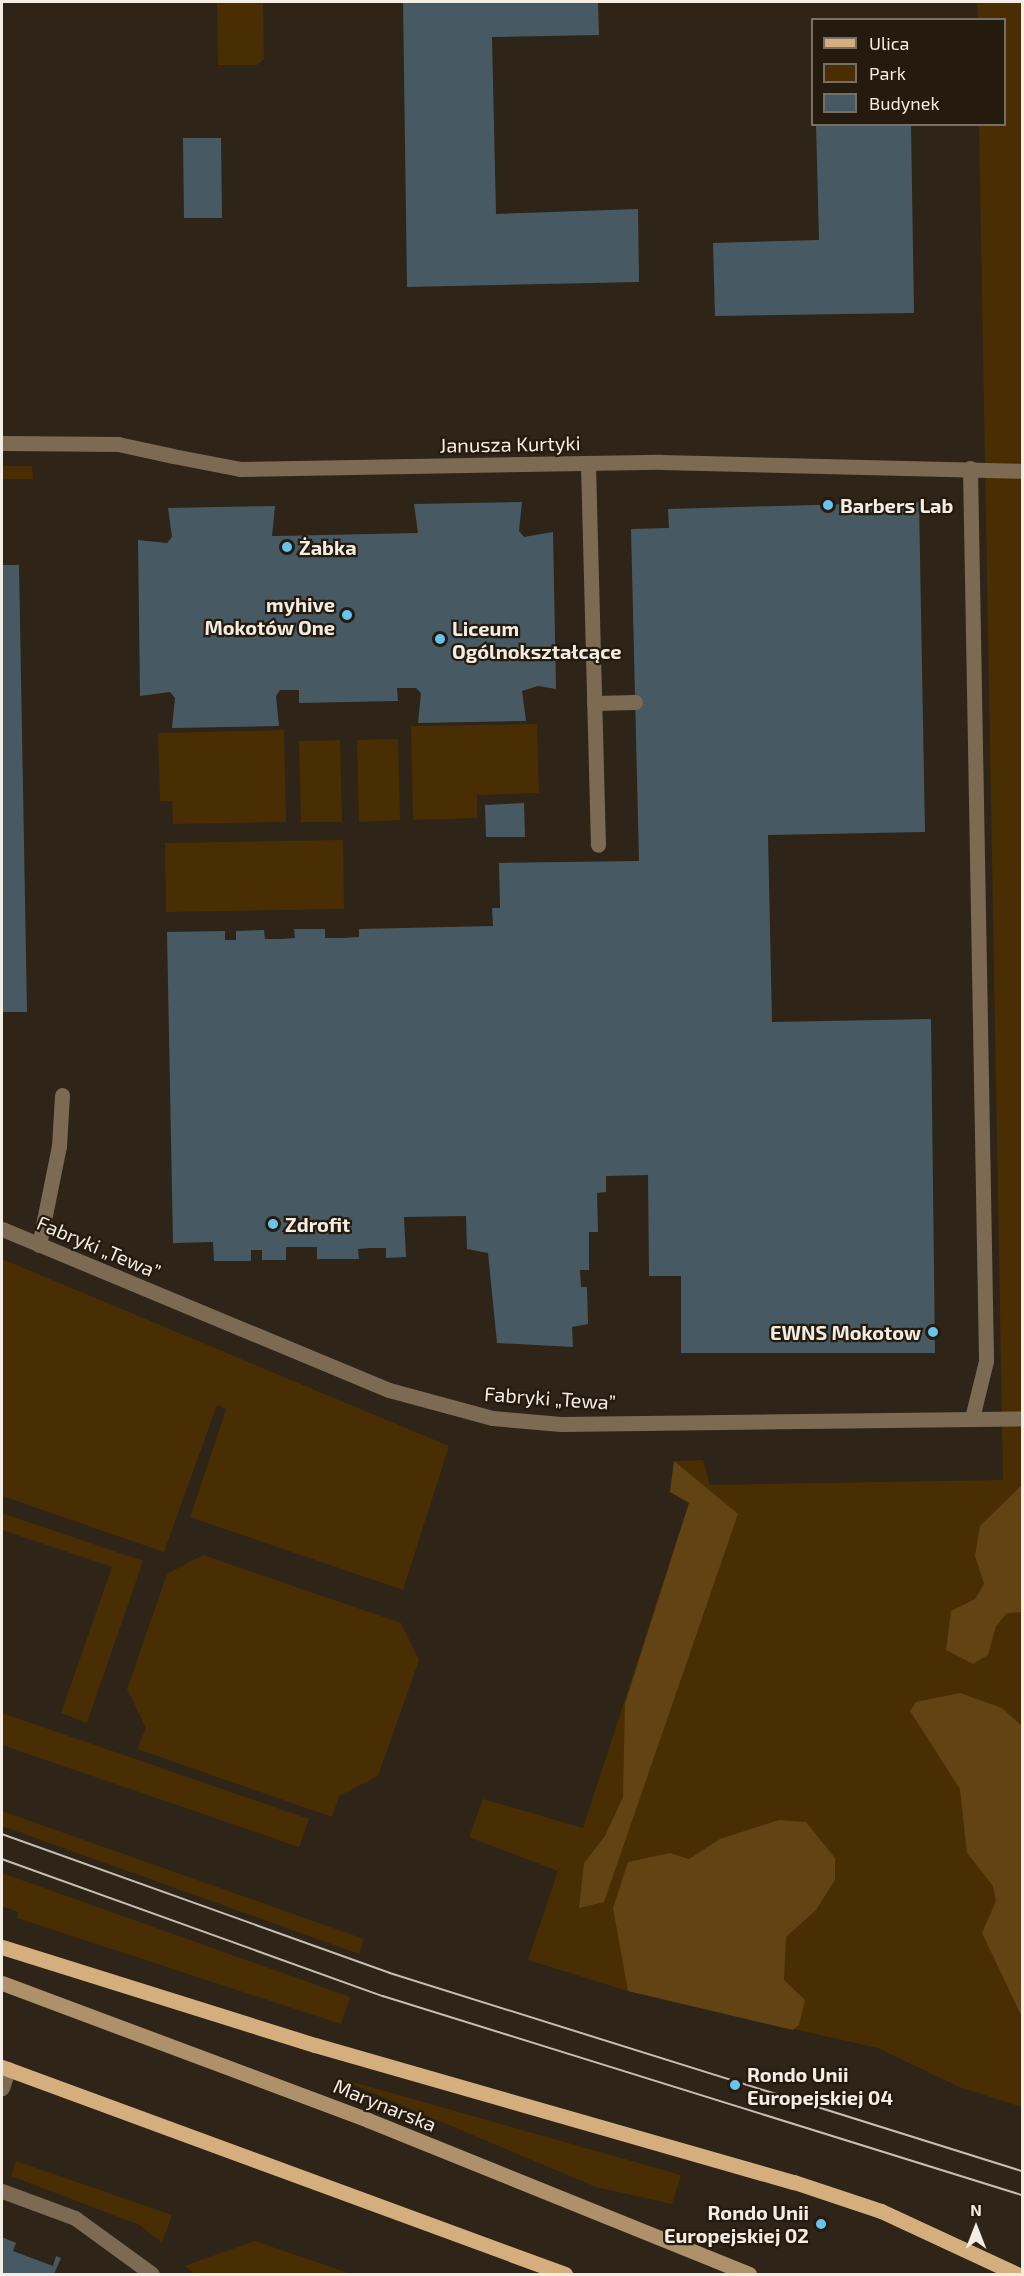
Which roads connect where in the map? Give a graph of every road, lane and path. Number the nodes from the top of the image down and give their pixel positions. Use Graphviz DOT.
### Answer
graph roads {
  1 [pos="2,443"];
  2 [pos="588,464"];
  3 [pos="970,468"];
  4 [pos="1023,471"];
  5 [pos="635,702"];
  6 [pos="594,703"];
  7 [pos="598,845"];
  8 [pos="62,1095"];
  9 [pos="2,1229"];
  10 [pos="39,1245"];
  11 [pos="972,1418"];
  12 [pos="1023,1418"];
  13 [pos="2,1947"];
  14 [pos="2,1983"];
  15 [pos="5,2068"];
  16 [pos="2,2088"];
  17 [pos="2,2192"];
  18 [pos="152,2274"];
  19 [pos="566,2274"];
  20 [pos="749,2274"];
  21 [pos="1017,2274"];
  1 -- 2 [label="street, Janusza Kurtyki"];
  2 -- 3 [label="street, Janusza Kurtyki"];
  2 -- 6 [label="street"];
  3 -- 4 [label="street, Janusza Kurtyki"];
  3 -- 11 [label="street"];
  5 -- 6 [label="street"];
  6 -- 7 [label="street"];
  8 -- 10 [label="street"];
  9 -- 10 [label="street, Fabryki „Tewa”"];
  10 -- 11 [label="street, Fabryki „Tewa”"];
  11 -- 12 [label="street, Fabryki „Tewa”"];
  13 -- 21 [label="main road, Marynarska"];
  14 -- 20 [label="main road, Marynarska"];
  15 -- 16 [label="street"];
  15 -- 19 [label="main road"];
  17 -- 18 [label="street"];
}
